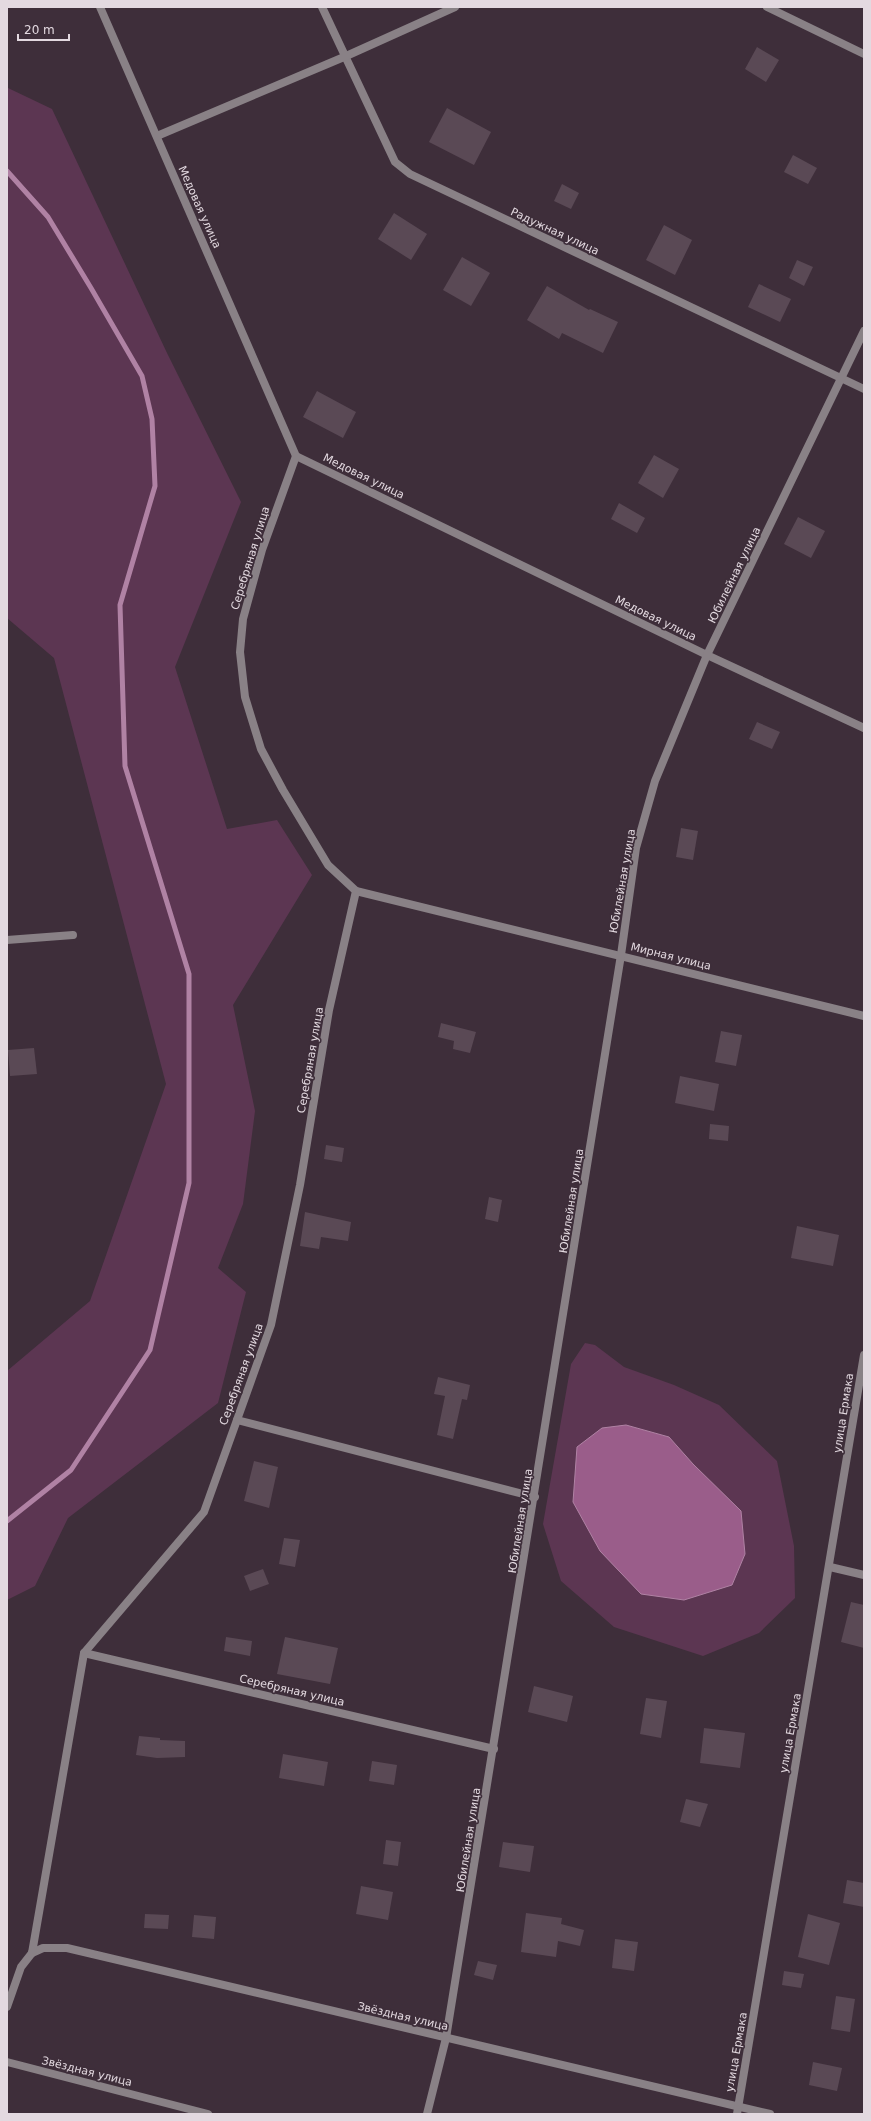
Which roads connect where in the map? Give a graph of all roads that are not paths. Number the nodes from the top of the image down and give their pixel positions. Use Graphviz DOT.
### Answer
graph roads {
  1 [pos="100,7"];
  2 [pos="322,7"];
  3 [pos="455,7"];
  4 [pos="767,7"];
  5 [pos="864,54"];
  6 [pos="344,57"];
  7 [pos="157,136"];
  8 [pos="864,331"];
  9 [pos="841,378"];
  10 [pos="864,389"];
  11 [pos="296,456"];
  12 [pos="707,655"];
  13 [pos="864,728"];
  14 [pos="356,891"];
  15 [pos="73,936"];
  16 [pos="7,940"];
  17 [pos="621,955"];
  18 [pos="864,1016"];
  19 [pos="864,1355"];
  20 [pos="237,1420"];
  21 [pos="534,1497"];
  22 [pos="830,1566"];
  23 [pos="864,1575"];
  24 [pos="84,1653"];
  25 [pos="494,1750"];
  26 [pos="32,1954"];
  27 [pos="7,2007"];
  28 [pos="446,2038"];
  29 [pos="7,2062"];
  30 [pos="737,2110"];
  31 [pos="208,2114"];
  32 [pos="427,2114"];
  33 [pos="770,2114"];
  1 -- 7 [label="street, Медовая улица"];
  2 -- 6 [label="street, Радужная улица"];
  3 -- 6 [label="street"];
  4 -- 5 [label="street"];
  6 -- 7 [label="street"];
  6 -- 9 [label="street, Радужная улица"];
  7 -- 11 [label="street, Медовая улица"];
  8 -- 9 [label="street, Юбилейная улица"];
  9 -- 10 [label="street, Радужная улица"];
  9 -- 12 [label="street, Юбилейная улица"];
  11 -- 12 [label="street, Медовая улица"];
  11 -- 14 [label="street, Серебряная улица"];
  12 -- 13 [label="street, Медовая улица"];
  12 -- 17 [label="street, Юбилейная улица"];
  14 -- 17 [label="street, Мирная улица"];
  14 -- 20 [label="street, Серебряная улица"];
  15 -- 16 [label="street"];
  17 -- 18 [label="street, Мирная улица"];
  17 -- 21 [label="street, Юбилейная улица"];
  19 -- 22 [label="street, улица Ермака"];
  20 -- 21 [label="street"];
  20 -- 24 [label="street, Серебряная улица"];
  21 -- 25 [label="street, Юбилейная улица"];
  22 -- 23 [label="street"];
  22 -- 30 [label="street, улица Ермака"];
  24 -- 25 [label="street, Серебряная улица"];
  24 -- 26 [label="street"];
  25 -- 28 [label="street, Юбилейная улица"];
  26 -- 27 [label="street"];
  26 -- 28 [label="street, Звёздная улица"];
  28 -- 30 [label="street, Звёздная улица"];
  28 -- 32 [label="street, Юбилейная улица"];
  29 -- 31 [label="street, Звёздная улица"];
  30 -- 33 [label="street, Звёздная улица"];
}
